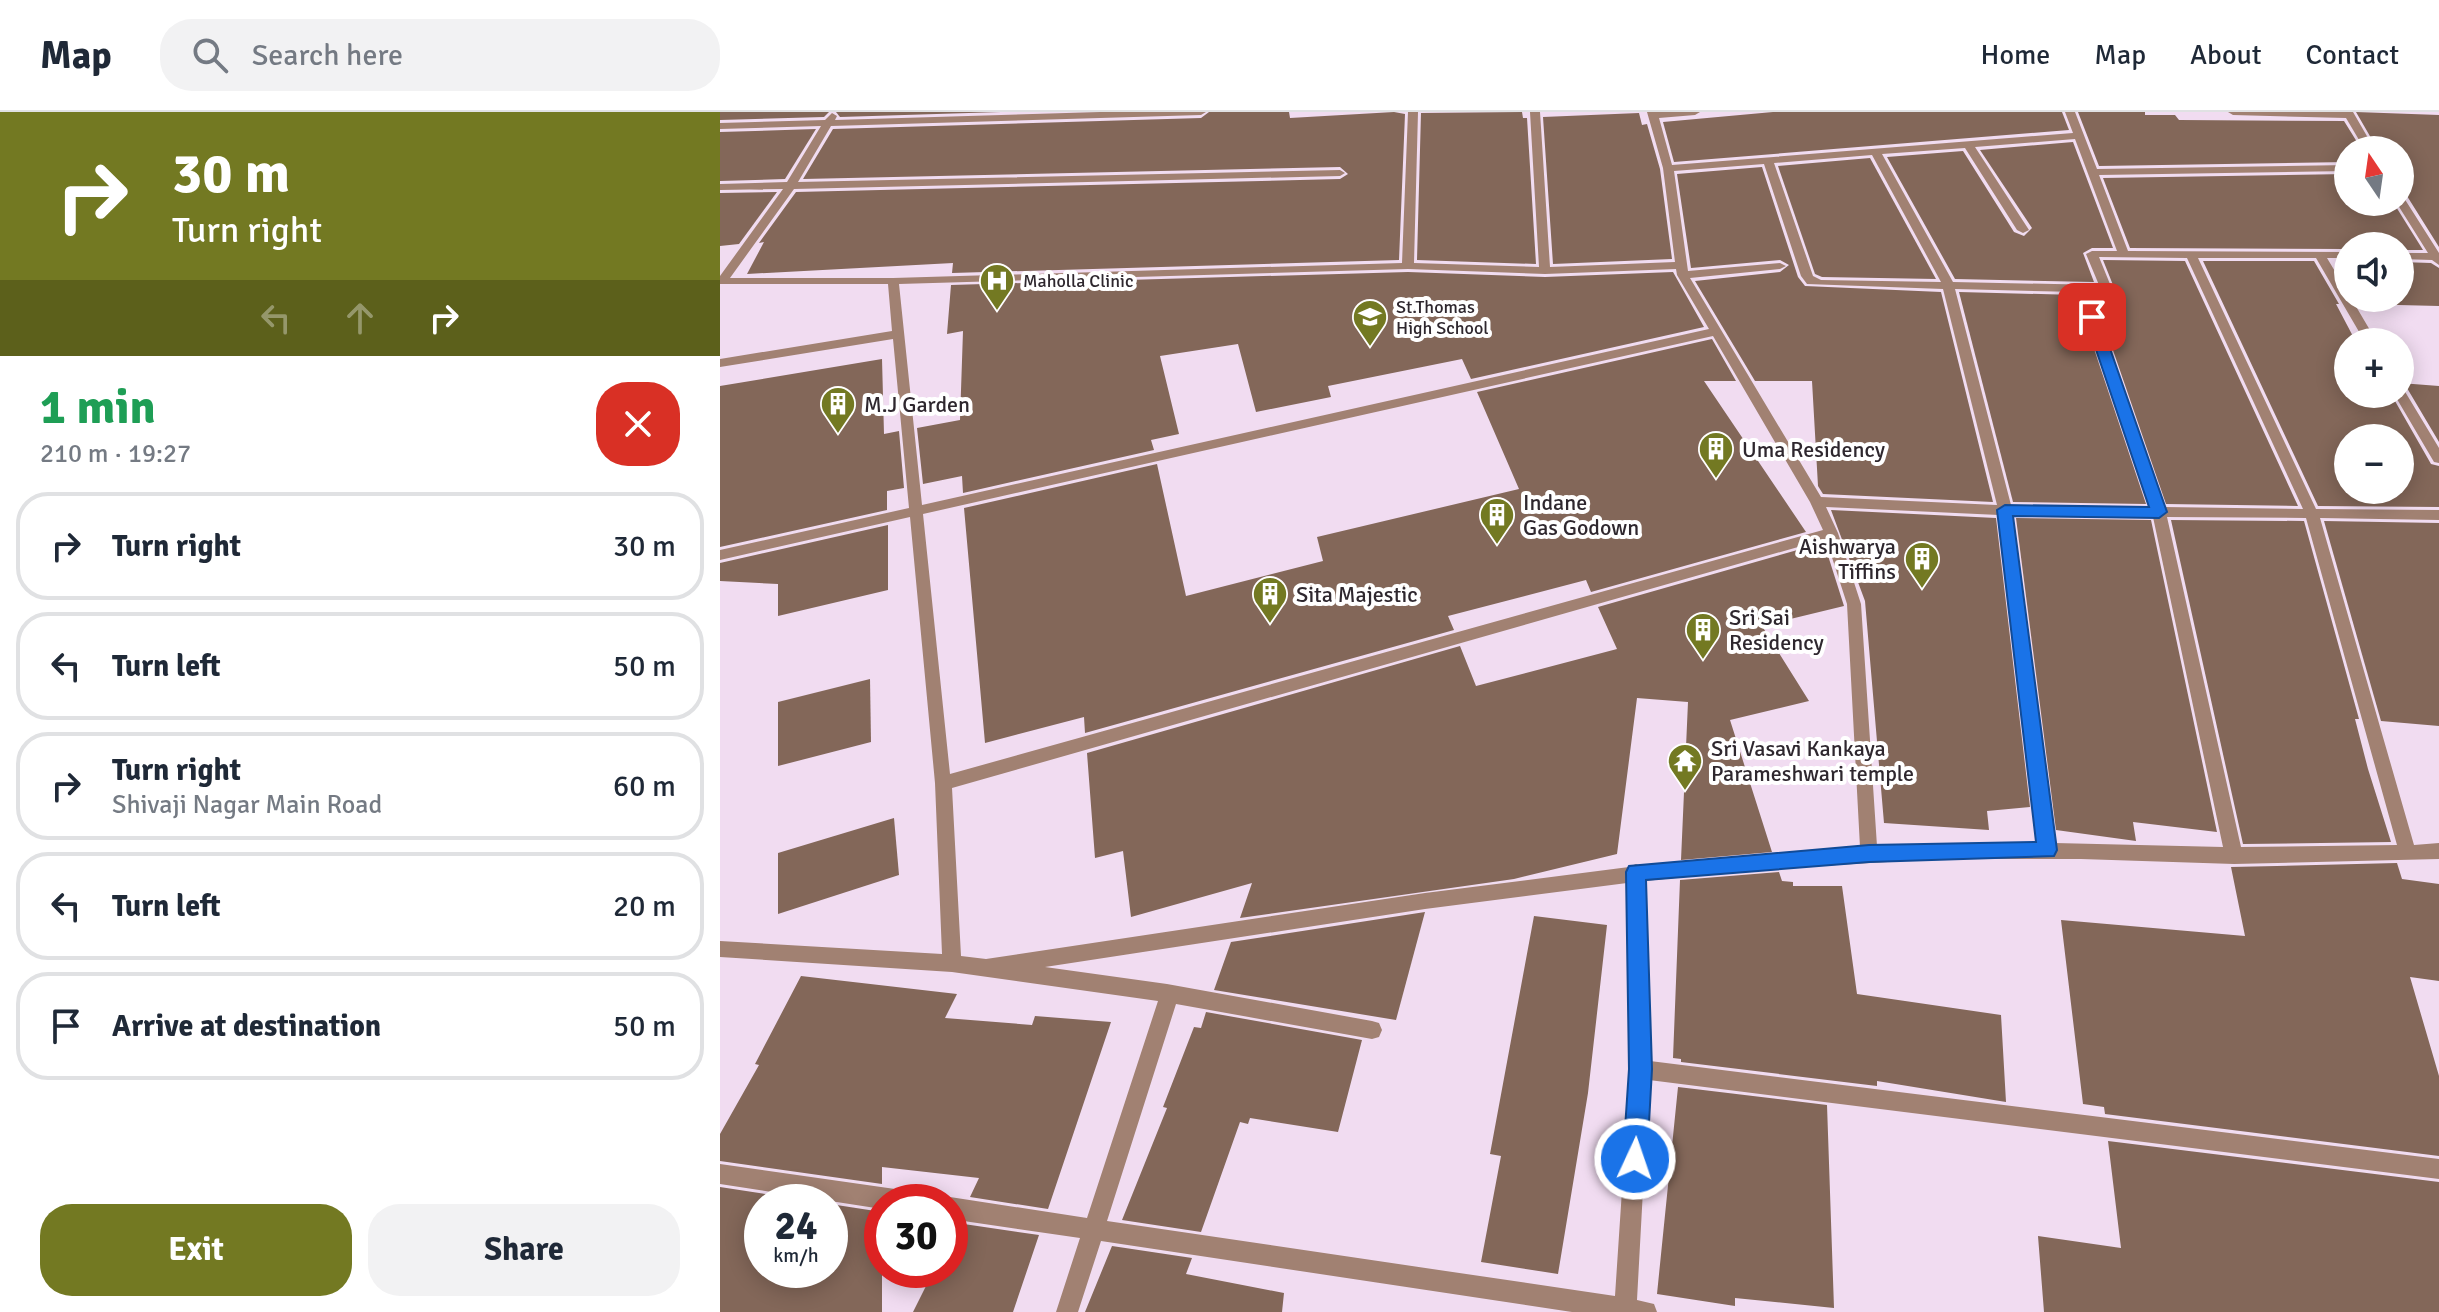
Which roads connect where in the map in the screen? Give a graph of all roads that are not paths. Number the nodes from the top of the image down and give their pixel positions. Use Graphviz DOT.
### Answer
graph roads {
  1 [pos="835,112"];
  2 [pos="1201,112"];
  3 [pos="1413,112"];
  4 [pos="1535,112"];
  5 [pos="1695,112"];
  6 [pos="2070,112"];
  7 [pos="2233,112"];
  8 [pos="2349,113"];
  9 [pos="1652,114"];
  10 [pos="828,123"];
  11 [pos="720,126"];
  12 [pos="2079,136"];
  13 [pos="2362,136"];
  14 [pos="1967,143"];
  15 [pos="1875,151"];
  16 [pos="1769,162"];
  17 [pos="1668,168"];
  18 [pos="2334,168"];
  19 [pos="2092,172"];
  20 [pos="1340,173"];
  21 [pos="791,185"];
  22 [pos="720,187"];
  23 [pos="2410,216"];
  24 [pos="2023,230"];
  25 [pos="2124,254"];
  26 [pos="2191,254"];
  27 [pos="2319,254"];
  28 [pos="2334,255"];
  29 [pos="2414,258"];
  30 [pos="2437,260"];
  31 [pos="1408,266"];
  32 [pos="1780,266"];
  33 [pos="1682,270"];
  34 [pos="1545,271"];
  35 [pos="721,281"];
  36 [pos="893,281"];
  37 [pos="1948,284"];
  38 [pos="2083,290"];
  39 [pos="2363,328"];
  40 [pos="1718,331"];
  41 [pos="899,334"];
  42 [pos="720,363"];
  43 [pos="2409,408"];
  44 [pos="2439,459"];
  45 [pos="1817,502"];
  46 [pos="917,509"];
  47 [pos="2005,510"];
  48 [pos="2159,512"];
  49 [pos="2312,514"];
  50 [pos="2439,515"];
  51 [pos="1831,533"];
  52 [pos="720,555"];
  53 [pos="943,783"];
  54 [pos="2047,850"];
  55 [pos="2439,851"];
  56 [pos="2408,853"];
  57 [pos="1869,854"];
  58 [pos="2234,856"];
  59 [pos="1636,872"];
  60 [pos="721,950"];
  61 [pos="952,963"];
  62 [pos="985,968"];
  63 [pos="1167,993"];
  64 [pos="1372,1030"];
  65 [pos="1640,1069"];
  66 [pos="2439,1169"];
  67 [pos="720,1174"];
  68 [pos="864,1195"];
  69 [pos="968,1211"];
  70 [pos="1095,1230"];
  71 [pos="1632,1311"];
  72 [pos="1067,1312"];
  1 -- 10 [label="street"];
  2 -- 10 [label="street"];
  3 -- 31 [label="street"];
  4 -- 34 [label="street"];
  5 -- 9 [label="street"];
  6 -- 12 [label="street"];
  7 -- 8 [label="street"];
  8 -- 13 [label="street"];
  9 -- 17 [label="street"];
  10 -- 11 [label="street"];
  10 -- 21 [label="street"];
  12 -- 14 [label="street"];
  12 -- 19 [label="street"];
  14 -- 15 [label="street"];
  14 -- 24 [label="street"];
  15 -- 16 [label="street"];
  15 -- 37 [label="street"];
  16 -- 17 [label="street"];
  16 -- 37 [label="street"];
  17 -- 33 [label="street"];
  18 -- 19 [label="street"];
  19 -- 25 [label="street"];
  20 -- 21 [label="street"];
  21 -- 22 [label="street"];
  21 -- 35 [label="street"];
  23 -- 30 [label="street"];
  25 -- 26 [label="street"];
  25 -- 38 [label="street"];
  26 -- 27 [label="street"];
  26 -- 49 [label="street"];
  27 -- 28 [label="street"];
  27 -- 39 [label="street"];
  29 -- 30 [label="street"];
  31 -- 34 [label="street"];
  31 -- 36 [label="street"];
  32 -- 33 [label="street"];
  33 -- 34 [label="street"];
  33 -- 40 [label="street"];
  35 -- 36 [label="street"];
  36 -- 41 [label="street"];
  37 -- 38 [label="street"];
  37 -- 47 [label="street"];
  38 -- 48 [label="street"];
  40 -- 45 [label="street"];
  40 -- 46 [label="street"];
  41 -- 42 [label="street"];
  41 -- 46 [label="street"];
  43 -- 44 [label="street"];
  45 -- 47 [label="street"];
  45 -- 51 [label="street"];
  46 -- 52 [label="street"];
  46 -- 53 [label="street"];
  47 -- 48 [label="street"];
  47 -- 54 [label="street"];
  48 -- 49 [label="street"];
  48 -- 58 [label="street"];
  49 -- 50 [label="street"];
  49 -- 56 [label="street"];
  51 -- 53 [label="street"];
  51 -- 57 [label="street"];
  53 -- 61 [label="street"];
  54 -- 57 [label="street"];
  54 -- 58 [label="street"];
  55 -- 56 [label="street"];
  56 -- 58 [label="street"];
  57 -- 59 [label="street"];
  59 -- 62 [label="street"];
  59 -- 65 [label="street"];
  60 -- 61 [label="street"];
  61 -- 62 [label="street"];
  62 -- 63 [label="street"];
  63 -- 64 [label="street"];
  63 -- 70 [label="street"];
  65 -- 66 [label="street"];
  65 -- 71 [label="street"];
  67 -- 68 [label="street"];
  69 -- 70 [label="street"];
  70 -- 71 [label="street"];
  70 -- 72 [label="street"];
}
